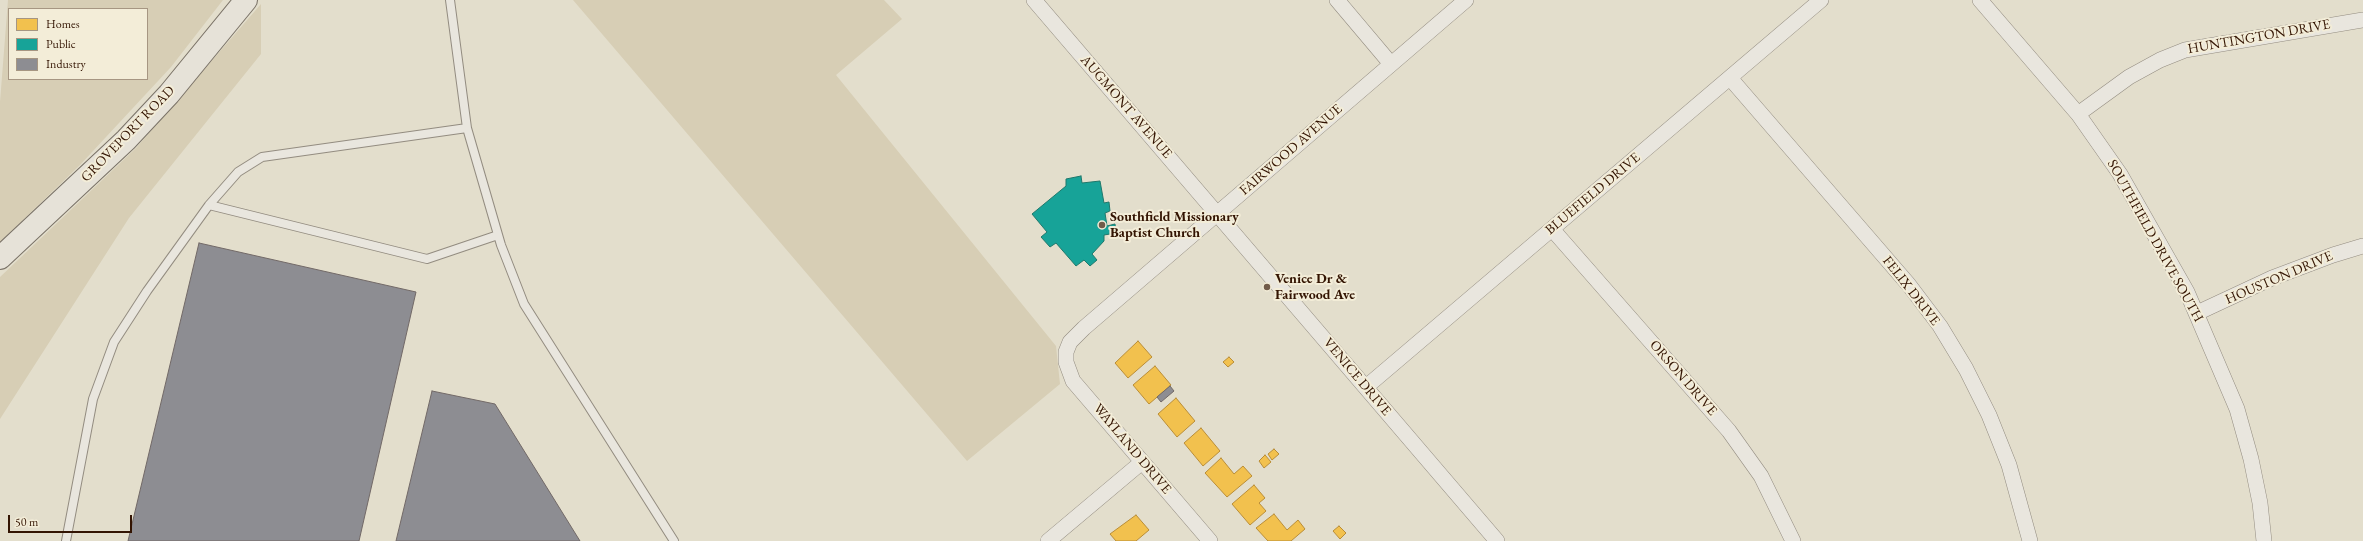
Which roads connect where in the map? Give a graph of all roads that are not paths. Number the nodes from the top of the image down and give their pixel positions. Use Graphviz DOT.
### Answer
graph roads {
  1 [pos="246,0"];
  2 [pos="450,0"];
  3 [pos="1034,0"];
  4 [pos="1337,0"];
  5 [pos="1466,0"];
  6 [pos="1821,0"];
  7 [pos="1980,0"];
  8 [pos="2363,20"];
  9 [pos="1391,64"];
  10 [pos="1730,78"];
  11 [pos="2078,114"];
  12 [pos="467,128"];
  13 [pos="209,205"];
  14 [pos="1218,213"];
  15 [pos="1552,229"];
  16 [pos="498,235"];
  17 [pos="2363,246"];
  18 [pos="0,258"];
  19 [pos="2197,313"];
  20 [pos="1066,352"];
  21 [pos="1366,387"];
  22 [pos="1142,462"];
  23 [pos="66,541"];
  24 [pos="674,541"];
  25 [pos="1048,541"];
  26 [pos="1210,541"];
  27 [pos="1497,541"];
  28 [pos="1794,541"];
  29 [pos="2030,541"];
  30 [pos="2264,541"];
  1 -- 18 [label="main road, GROVEPORT ROAD"];
  2 -- 12 [label="lane"];
  3 -- 14 [label="street, AUGMONT AVENUE"];
  4 -- 9 [label="street"];
  5 -- 9 [label="street, FAIRWOOD AVENUE"];
  6 -- 10 [label="street, BLUEFIELD DRIVE"];
  7 -- 11 [label="street, SOUTHFIELD DRIVE SOUTH"];
  8 -- 11 [label="street, HUNTINGTON DRIVE"];
  9 -- 14 [label="street, FAIRWOOD AVENUE"];
  10 -- 15 [label="street, BLUEFIELD DRIVE"];
  10 -- 29 [label="street, FELIX DRIVE"];
  11 -- 19 [label="street, SOUTHFIELD DRIVE SOUTH"];
  12 -- 13 [label="lane"];
  12 -- 16 [label="lane"];
  13 -- 16 [label="lane"];
  13 -- 23 [label="lane"];
  14 -- 20 [label="street, FAIRWOOD AVENUE"];
  14 -- 21 [label="street, VENICE DRIVE"];
  15 -- 21 [label="street, BLUEFIELD DRIVE"];
  15 -- 28 [label="street, ORSON DRIVE"];
  16 -- 24 [label="lane"];
  17 -- 19 [label="street, HOUSTON DRIVE"];
  19 -- 30 [label="street, SOUTHFIELD DRIVE SOUTH"];
  20 -- 22 [label="street, WAYLAND DRIVE"];
  21 -- 27 [label="street, VENICE DRIVE"];
  22 -- 25 [label="street"];
  22 -- 26 [label="street, WAYLAND DRIVE"];
}
